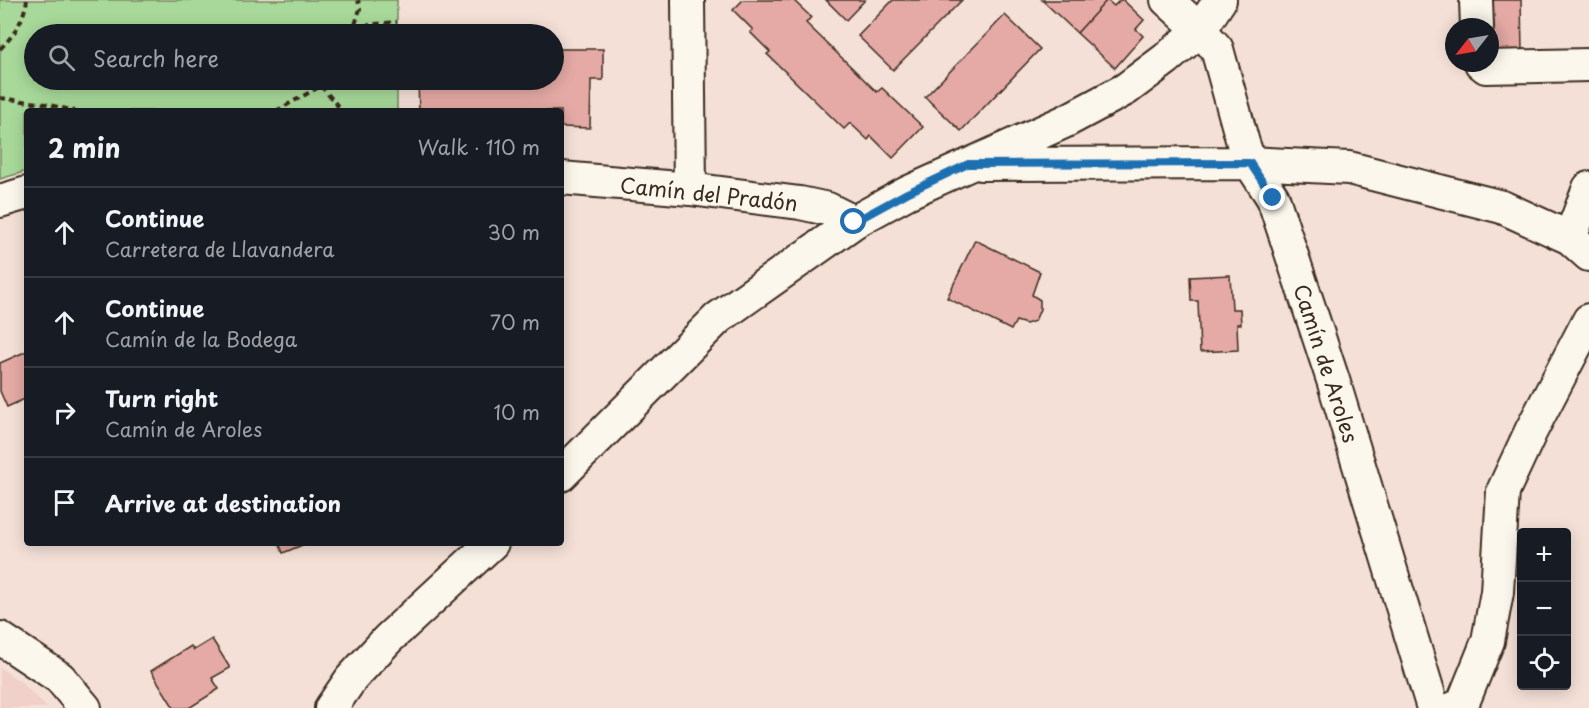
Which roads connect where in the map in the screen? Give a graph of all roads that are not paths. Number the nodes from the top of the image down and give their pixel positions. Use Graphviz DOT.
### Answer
graph roads {
  1 [pos="688,0"];
  2 [pos="1167,0"];
  3 [pos="1220,0"];
  4 [pos="1476,0"];
  5 [pos="1477,18"];
  6 [pos="1200,30"];
  7 [pos="1589,65"];
  8 [pos="1499,67"];
  9 [pos="1250,163"];
  10 [pos="968,164"];
  11 [pos="564,178"];
  12 [pos="1589,188"];
  13 [pos="690,189"];
  14 [pos="24,194"];
  15 [pos="0,201"];
  16 [pos="854,222"];
  17 [pos="1579,246"];
  18 [pos="1589,320"];
  19 [pos="564,472"];
  20 [pos="489,546"];
  21 [pos="0,638"];
  22 [pos="85,708"];
  23 [pos="331,708"];
  24 [pos="1432,708"];
  25 [pos="1454,708"];
  1 -- 13 [label="street"];
  2 -- 6 [label="street, Camín de Aroles"];
  3 -- 6 [label="street"];
  4 -- 5 [label="street"];
  6 -- 9 [label="street, Camín de Aroles"];
  6 -- 10 [label="street"];
  7 -- 8 [label="street"];
  9 -- 10 [label="street"];
  9 -- 17 [label="street"];
  9 -- 24 [label="street, Camín de Aroles"];
  10 -- 16 [label="street"];
  11 -- 13 [label="street, Camín del Pradón"];
  12 -- 17 [label="street"];
  13 -- 16 [label="street, Camín del Pradón"];
  14 -- 15 [label="street"];
  16 -- 19 [label="street"];
  18 -- 25 [label="street"];
  20 -- 23 [label="street"];
  21 -- 22 [label="street"];
}
